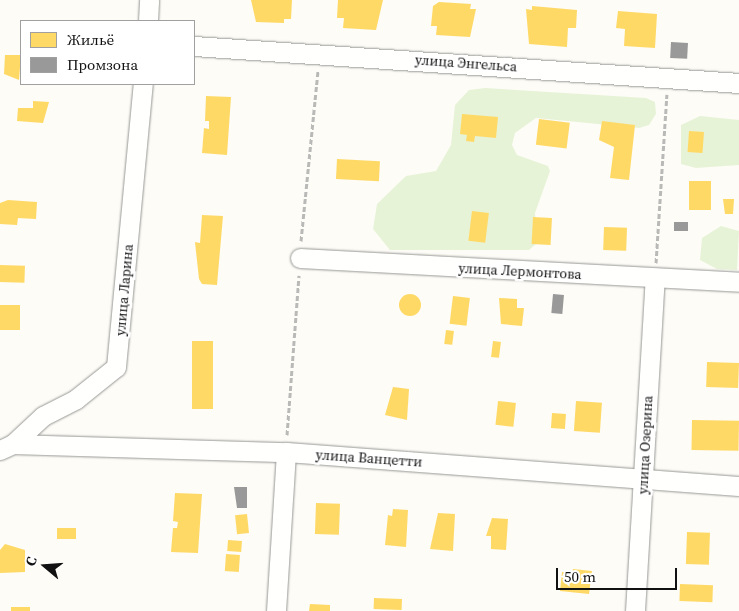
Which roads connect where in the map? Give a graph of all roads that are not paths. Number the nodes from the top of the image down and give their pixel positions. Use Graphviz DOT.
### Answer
graph roads {
  1 [pos="150,0"];
  2 [pos="148,20"];
  3 [pos="195,46"];
  4 [pos="739,83"];
  5 [pos="143,85"];
  6 [pos="300,258"];
  7 [pos="655,278"];
  8 [pos="739,282"];
  9 [pos="6,447"];
  10 [pos="286,452"];
  11 [pos="643,479"];
  12 [pos="739,486"];
  13 [pos="276,611"];
  14 [pos="635,611"];
  1 -- 2 [label="street"];
  3 -- 4 [label="street, улица Энгельса"];
  5 -- 9 [label="street, улица Ларина"];
  6 -- 7 [label="street, улица Лермонтова"];
  7 -- 8 [label="street, улица Лермонтова"];
  7 -- 11 [label="street, улица Озерина"];
  9 -- 10 [label="street, улица Ванцетти"];
  10 -- 11 [label="street, улица Ванцетти"];
  10 -- 13 [label="street"];
  11 -- 12 [label="street, улица Ванцетти"];
  11 -- 14 [label="street, улица Озерина"];
}
